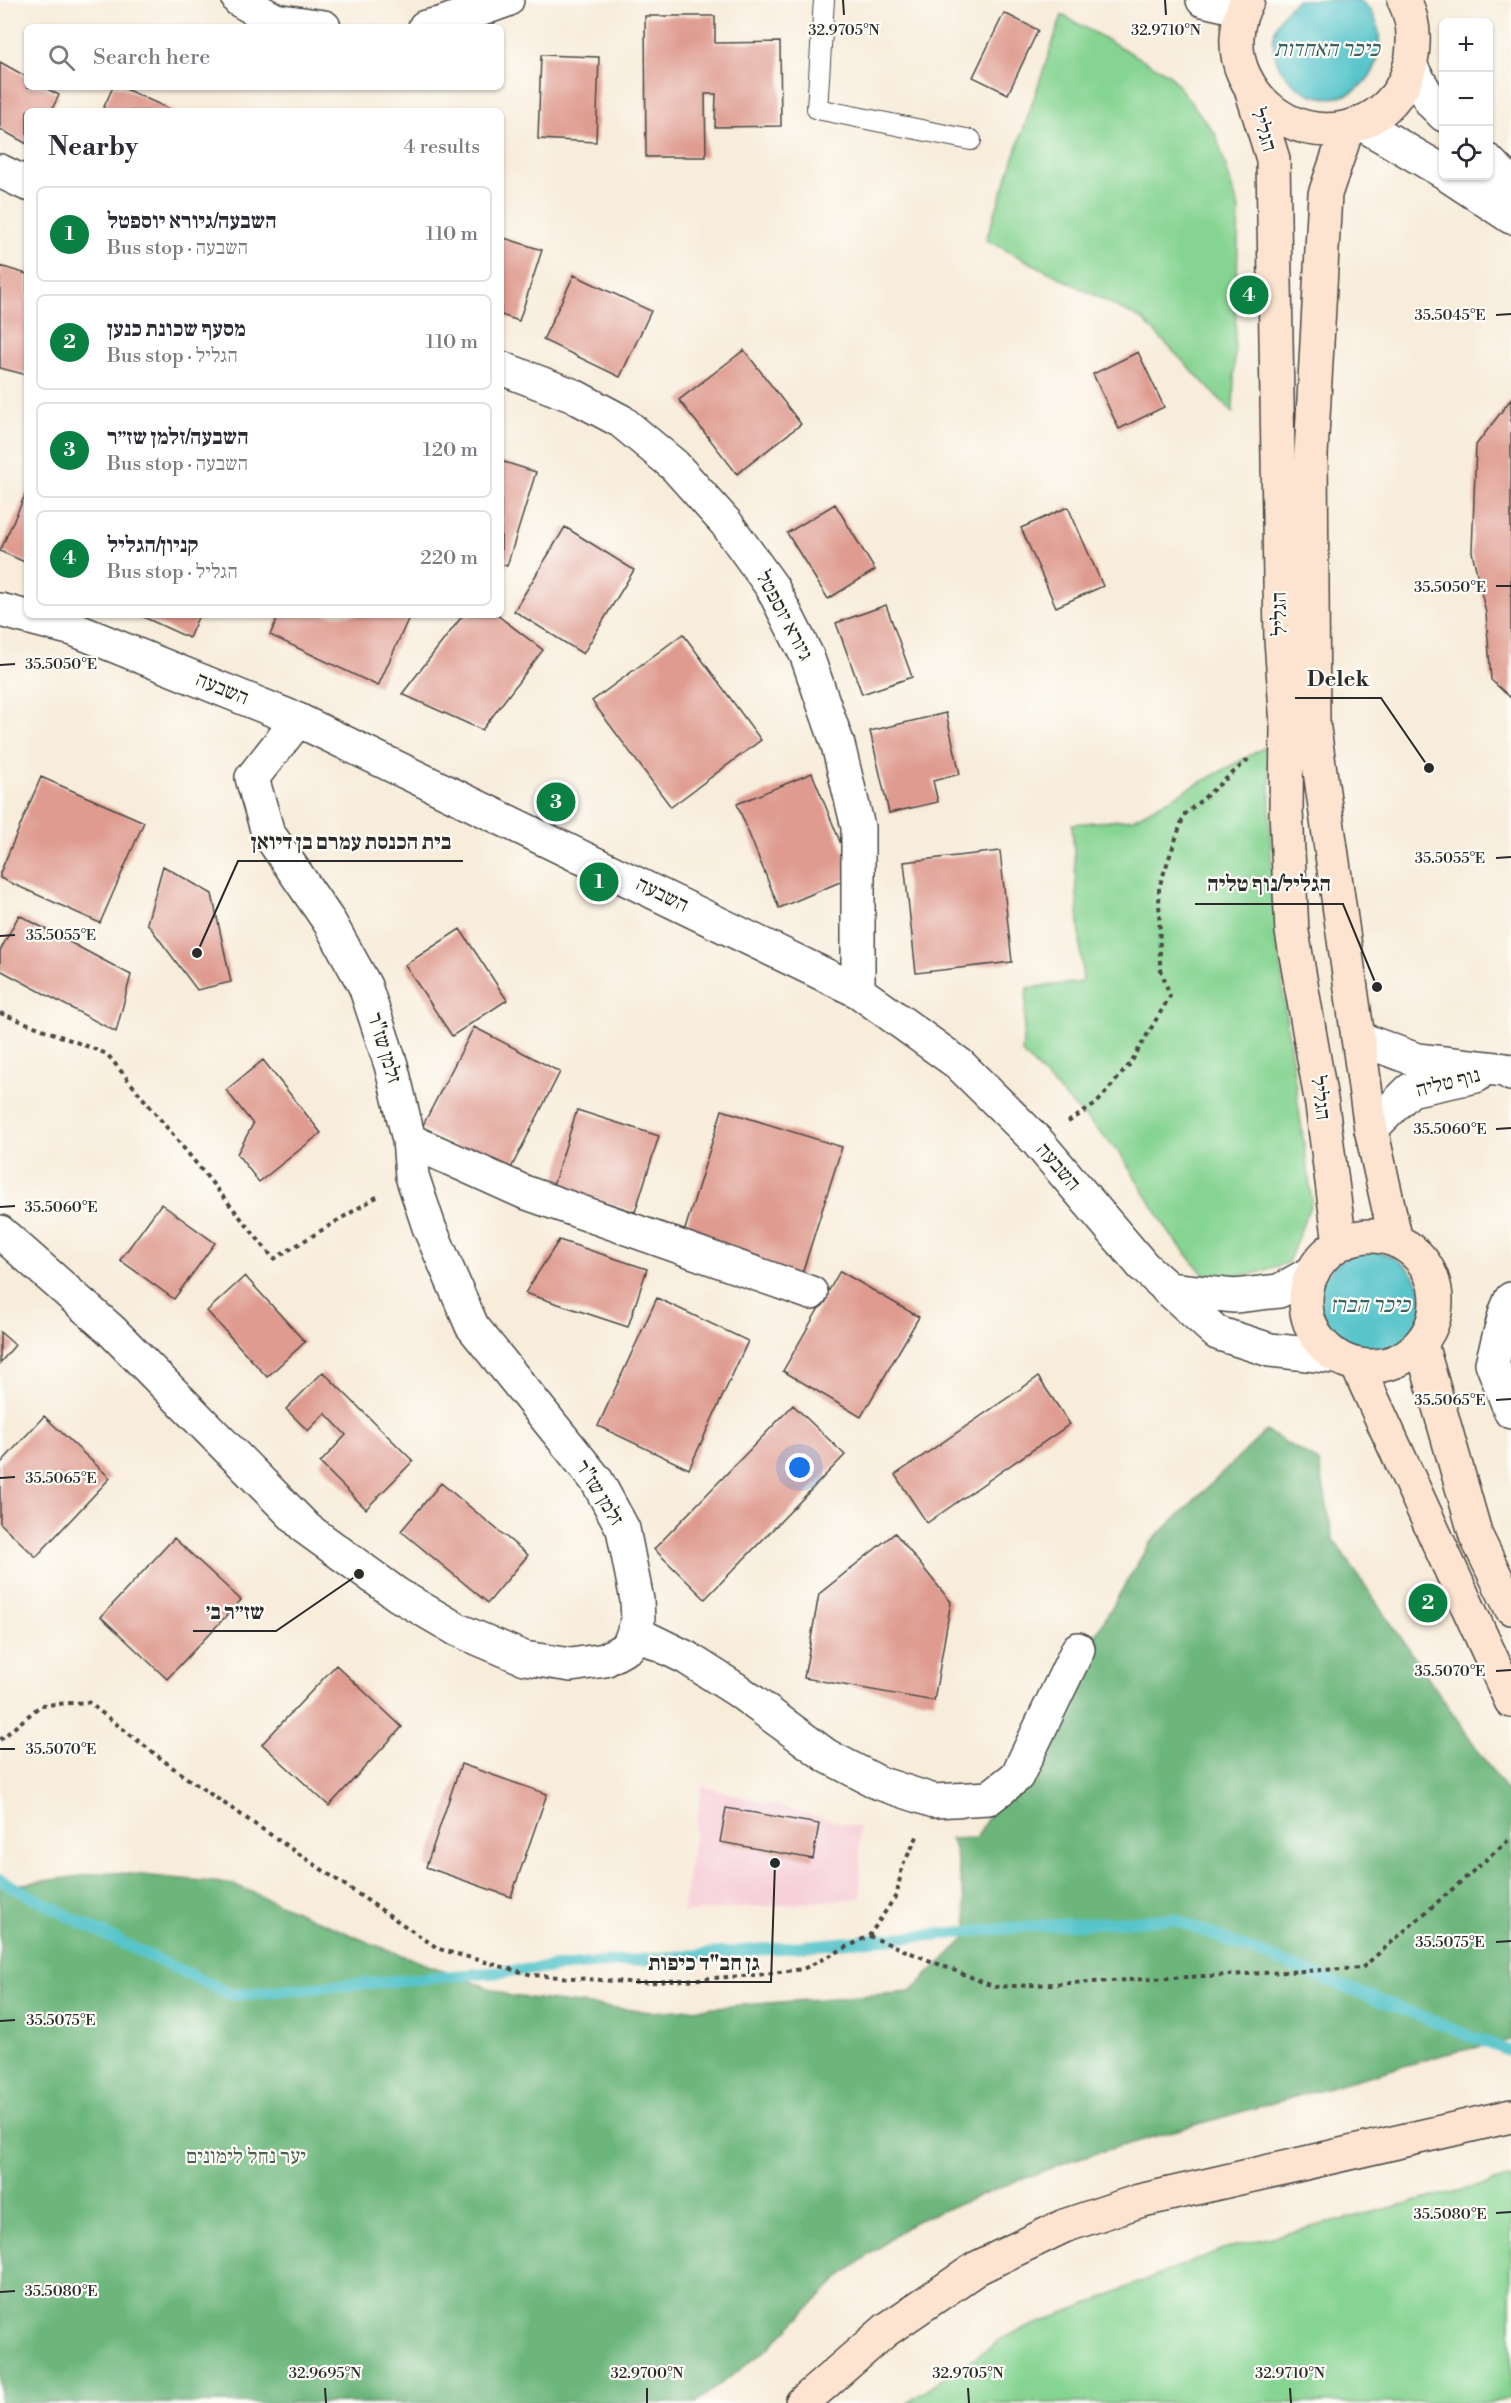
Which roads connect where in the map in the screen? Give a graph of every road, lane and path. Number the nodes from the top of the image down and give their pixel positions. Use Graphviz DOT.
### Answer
graph roads {
  1 [pos="239,0"];
  2 [pos="507,0"];
  3 [pos="824,0"];
  4 [pos="1203,0"];
  5 [pos="1404,0"];
  6 [pos="1245,4"];
  7 [pos="303,24"];
  8 [pos="438,24"];
  9 [pos="1410,66"];
  10 [pos="1252,92"];
  11 [pos="1439,111"];
  12 [pos="1354,125"];
  13 [pos="971,140"];
  14 [pos="1493,166"];
  15 [pos="1439,170"];
  16 [pos="0,171"];
  17 [pos="1455,180"];
  18 [pos="24,183"];
  19 [pos="1511,184"];
  20 [pos="1511,217"];
  21 [pos="504,369"];
  22 [pos="0,610"];
  23 [pos="24,617"];
  24 [pos="29,618"];
  25 [pos="298,720"];
  26 [pos="1287,726"];
  27 [pos="858,991"];
  28 [pos="0,1013"];
  29 [pos="1358,1038"];
  30 [pos="1508,1072"];
  31 [pos="1371,1129"];
  32 [pos="409,1140"];
  33 [pos="1037,1141"];
  34 [pos="412,1176"];
  35 [pos="0,1232"];
  36 [pos="1396,1241"];
  37 [pos="1340,1244"];
  38 [pos="1312,1272"];
  39 [pos="1167,1288"];
  40 [pos="811,1293"];
  41 [pos="1511,1299"];
  42 [pos="1421,1344"];
  43 [pos="1346,1361"];
  44 [pos="1511,1412"];
  45 [pos="1511,1608"];
  46 [pos="634,1632"];
  47 [pos="1078,1649"];
  48 [pos="1511,1701"];
  49 [pos="0,1740"];
  50 [pos="934,1801"];
  51 [pos="1511,1838"];
  52 [pos="869,1936"];
  53 [pos="1511,2116"];
  54 [pos="801,2403"];
  1 -- 7 [label="street"];
  2 -- 8 [label="street"];
  3 -- 13 [label="lane"];
  4 -- 6 [label="street"];
  5 -- 9 [label="main road"];
  6 -- 10 [label="main road"];
  9 -- 11 [label="street"];
  9 -- 12 [label="main road"];
  10 -- 12 [label="main road"];
  10 -- 26 [label="main road, הגליל"];
  12 -- 15 [label="street"];
  12 -- 29 [label="main road, הגליל"];
  14 -- 19 [label="street"];
  16 -- 18 [label="street"];
  17 -- 20 [label="street"];
  21 -- 27 [label="street, גיורא יוספטל"];
  22 -- 23 [label="street, השבעה"];
  24 -- 25 [label="street, השבעה"];
  25 -- 27 [label="street, השבעה"];
  25 -- 32 [label="street, זלמן שז\"ר"];
  26 -- 33 [label="path"];
  26 -- 37 [label="main road, הגליל"];
  27 -- 33 [label="street, השבעה"];
  28 -- 34 [label="path"];
  29 -- 30 [label="street, נוף טליה"];
  29 -- 31 [label="main road, הגליל"];
  30 -- 31 [label="street, נוף טליה"];
  31 -- 36 [label="main road, הגליל"];
  32 -- 34 [label="street, זלמן שז\"ר"];
  32 -- 40 [label="street"];
  33 -- 39 [label="street, השבעה"];
  34 -- 46 [label="street, זלמן שז\"ר"];
  35 -- 46 [label="street"];
  36 -- 37 [label="main road"];
  36 -- 42 [label="main road"];
  37 -- 38 [label="main road"];
  38 -- 39 [label="street"];
  38 -- 43 [label="main road"];
  39 -- 43 [label="street, השבעה"];
  41 -- 44 [label="street"];
  42 -- 43 [label="main road"];
  42 -- 45 [label="main road"];
  43 -- 48 [label="main road"];
  46 -- 50 [label="street"];
  47 -- 50 [label="street"];
  49 -- 52 [label="path"];
  50 -- 52 [label="path"];
  51 -- 52 [label="path"];
  53 -- 54 [label="main road"];
}
